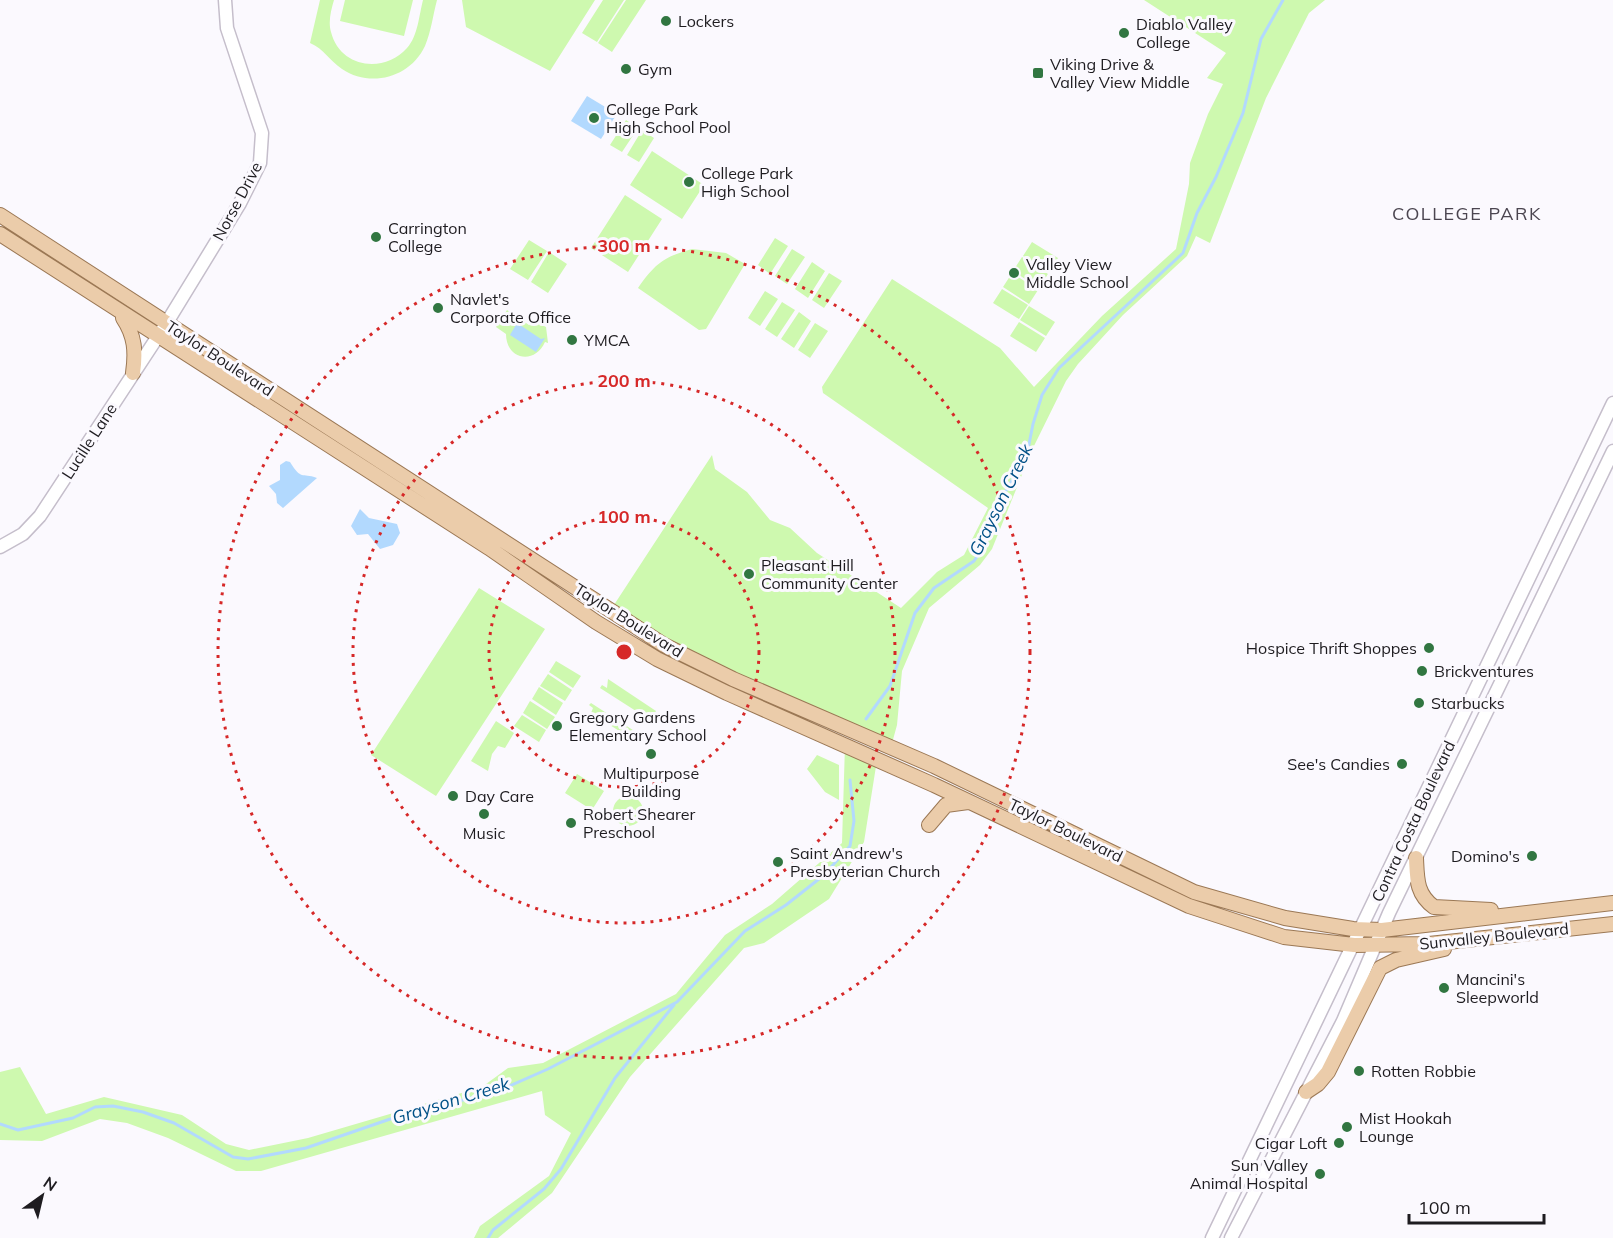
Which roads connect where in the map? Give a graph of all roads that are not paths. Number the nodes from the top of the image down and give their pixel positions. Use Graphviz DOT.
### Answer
graph roads {
  1 [pos="225,0"];
  2 [pos="0,215"];
  3 [pos="0,234"];
  4 [pos="118,311"];
  5 [pos="166,324"];
  6 [pos="158,337"];
  7 [pos="133,373"];
  8 [pos="1613,403"];
  9 [pos="1613,451"];
  10 [pos="0,547"];
  11 [pos="1444,754"];
  12 [pos="969,802"];
  13 [pos="1437,813"];
  14 [pos="929,825"];
  15 [pos="1416,858"];
  16 [pos="1613,904"];
  17 [pos="1529,913"];
  18 [pos="1613,924"];
  19 [pos="1361,929"];
  20 [pos="1382,930"];
  21 [pos="1545,932"];
  22 [pos="1459,940"];
  23 [pos="1354,945"];
  24 [pos="1376,946"];
  25 [pos="1306,1092"];
  26 [pos="1212,1238"];
  27 [pos="1232,1238"];
  1 -- 5 [label="main road, Norse Drive"];
  2 -- 5 [label="main road, Taylor Boulevard"];
  3 -- 4 [label="main road, Taylor Boulevard"];
  4 -- 6 [label="main road, Taylor Boulevard"];
  4 -- 7 [label="main road"];
  5 -- 6 [label="main road, Lucille Lane"];
  5 -- 19 [label="main road, Taylor Boulevard"];
  6 -- 7 [label="main road, Lucille Lane"];
  6 -- 12 [label="main road, Taylor Boulevard"];
  7 -- 10 [label="main road, Lucille Lane"];
  8 -- 11 [label="main road, Contra Costa Boulevard"];
  9 -- 13 [label="main road, Contra Costa Boulevard"];
  11 -- 13 [label="main road"];
  11 -- 19 [label="main road, Contra Costa Boulevard"];
  12 -- 14 [label="main road"];
  12 -- 23 [label="main road, Taylor Boulevard"];
  13 -- 15 [label="main road, Contra Costa Boulevard"];
  15 -- 17 [label="main road"];
  15 -- 20 [label="main road, Contra Costa Boulevard"];
  16 -- 17 [label="main road, Sunvalley Boulevard"];
  16 -- 21 [label="main road"];
  17 -- 20 [label="main road, Sunvalley Boulevard"];
  18 -- 21 [label="main road, Sunvalley Boulevard"];
  19 -- 20 [label="main road, Taylor Boulevard"];
  19 -- 23 [label="main road, Contra Costa Boulevard"];
  20 -- 24 [label="main road, Contra Costa Boulevard"];
  21 -- 22 [label="main road, Sunvalley Boulevard"];
  22 -- 24 [label="main road, Sunvalley Boulevard"];
  22 -- 25 [label="main road"];
  23 -- 24 [label="main road, Taylor Boulevard"];
  23 -- 26 [label="main road, Contra Costa Boulevard"];
  24 -- 25 [label="main road, Contra Costa Boulevard"];
  25 -- 27 [label="main road, Contra Costa Boulevard"];
}
